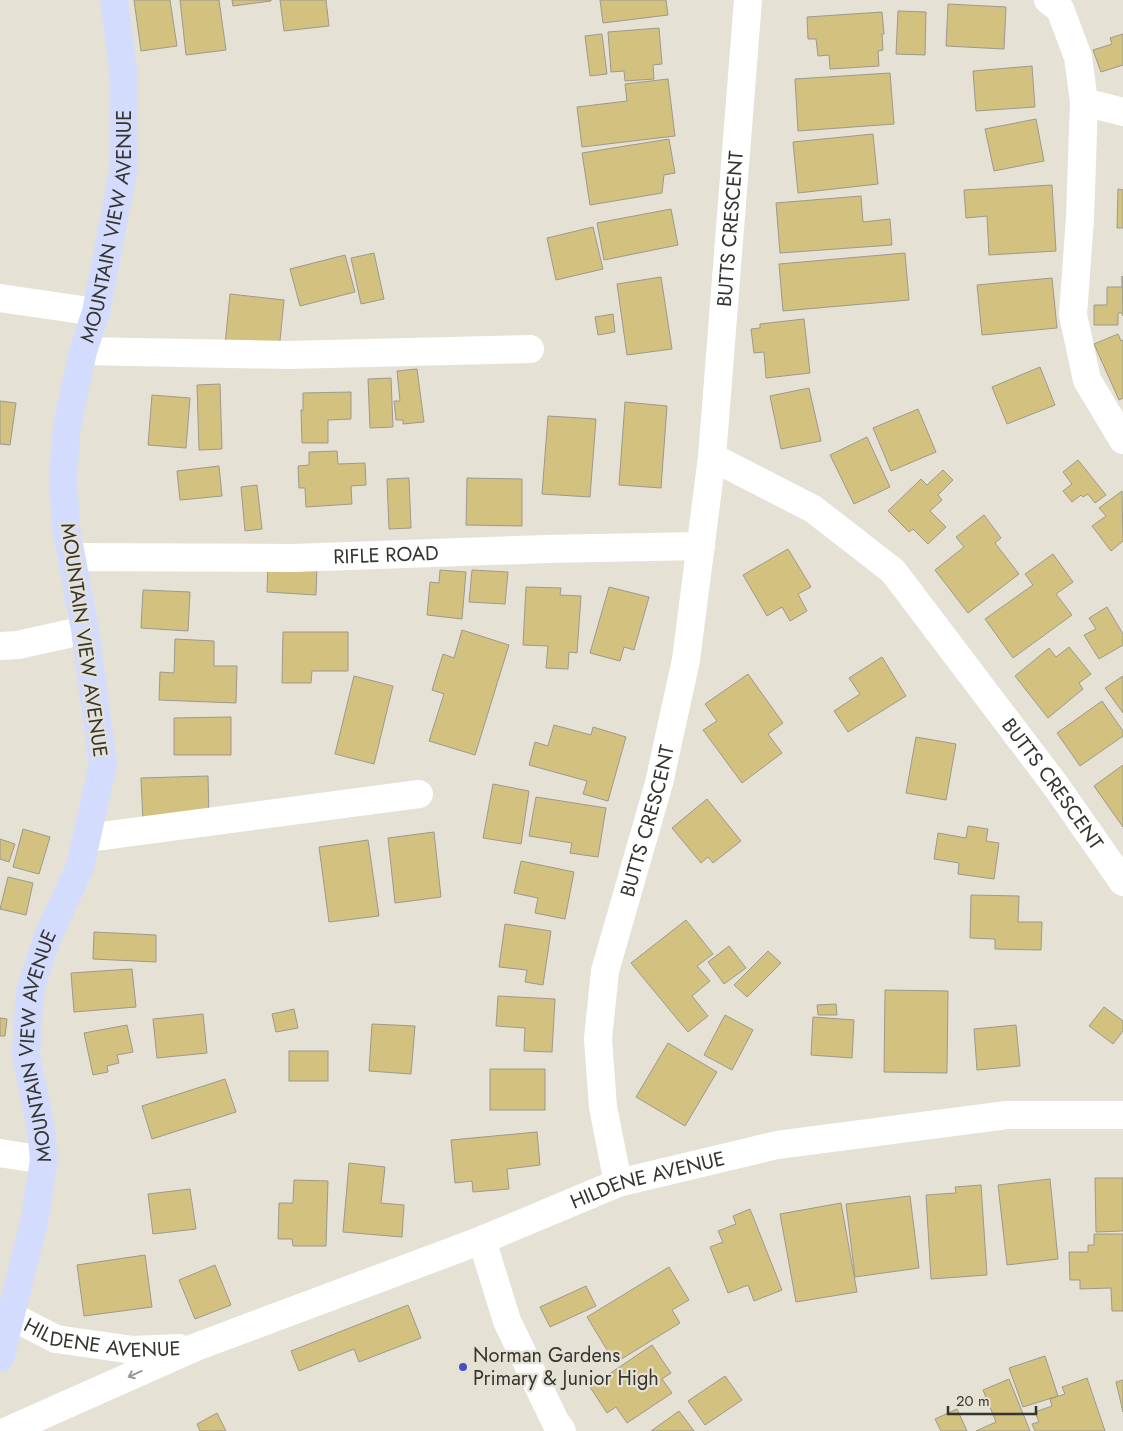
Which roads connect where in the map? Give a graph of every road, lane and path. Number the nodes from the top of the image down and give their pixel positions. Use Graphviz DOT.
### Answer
graph roads {
  1 [pos="114,0"];
  2 [pos="748,0"];
  3 [pos="1048,0"];
  4 [pos="1084,102"];
  5 [pos="1123,112"];
  6 [pos="0,298"];
  7 [pos="96,312"];
  8 [pos="530,349"];
  9 [pos="83,350"];
  10 [pos="1123,440"];
  11 [pos="712,457"];
  12 [pos="701,546"];
  13 [pos="71,557"];
  14 [pos="85,630"];
  15 [pos="0,646"];
  16 [pos="419,794"];
  17 [pos="87,838"];
  18 [pos="1123,882"];
  19 [pos="1123,1115"];
  20 [pos="0,1153"];
  21 [pos="44,1160"];
  22 [pos="618,1183"];
  23 [pos="482,1240"];
  24 [pos="11,1316"];
  25 [pos="196,1348"];
  26 [pos="0,1358"];
  27 [pos="7,1431"];
  28 [pos="562,1431"];
  1 -- 7 [label="main road, MOUNTAIN VIEW AVENUE"];
  2 -- 11 [label="street, BUTTS CRESCENT"];
  3 -- 4 [label="street"];
  4 -- 5 [label="street"];
  4 -- 10 [label="street"];
  6 -- 7 [label="street"];
  7 -- 9 [label="main road, MOUNTAIN VIEW AVENUE"];
  8 -- 9 [label="street"];
  9 -- 13 [label="main road, MOUNTAIN VIEW AVENUE"];
  11 -- 12 [label="street, BUTTS CRESCENT"];
  11 -- 18 [label="street, BUTTS CRESCENT"];
  12 -- 13 [label="street, RIFLE ROAD"];
  12 -- 22 [label="street, BUTTS CRESCENT"];
  13 -- 14 [label="main road, MOUNTAIN VIEW AVENUE"];
  14 -- 15 [label="street"];
  14 -- 17 [label="main road, MOUNTAIN VIEW AVENUE"];
  16 -- 17 [label="street"];
  17 -- 21 [label="main road, MOUNTAIN VIEW AVENUE"];
  19 -- 22 [label="street, HILDENE AVENUE"];
  20 -- 21 [label="street"];
  21 -- 24 [label="main road, MOUNTAIN VIEW AVENUE"];
  22 -- 23 [label="street, HILDENE AVENUE"];
  23 -- 25 [label="street, HILDENE AVENUE"];
  23 -- 28 [label="street"];
  24 -- 25 [label="street, HILDENE AVENUE"];
  24 -- 26 [label="main road, MOUNTAIN VIEW AVENUE"];
  25 -- 27 [label="street, HILDENE AVENUE, one-way"];
}
